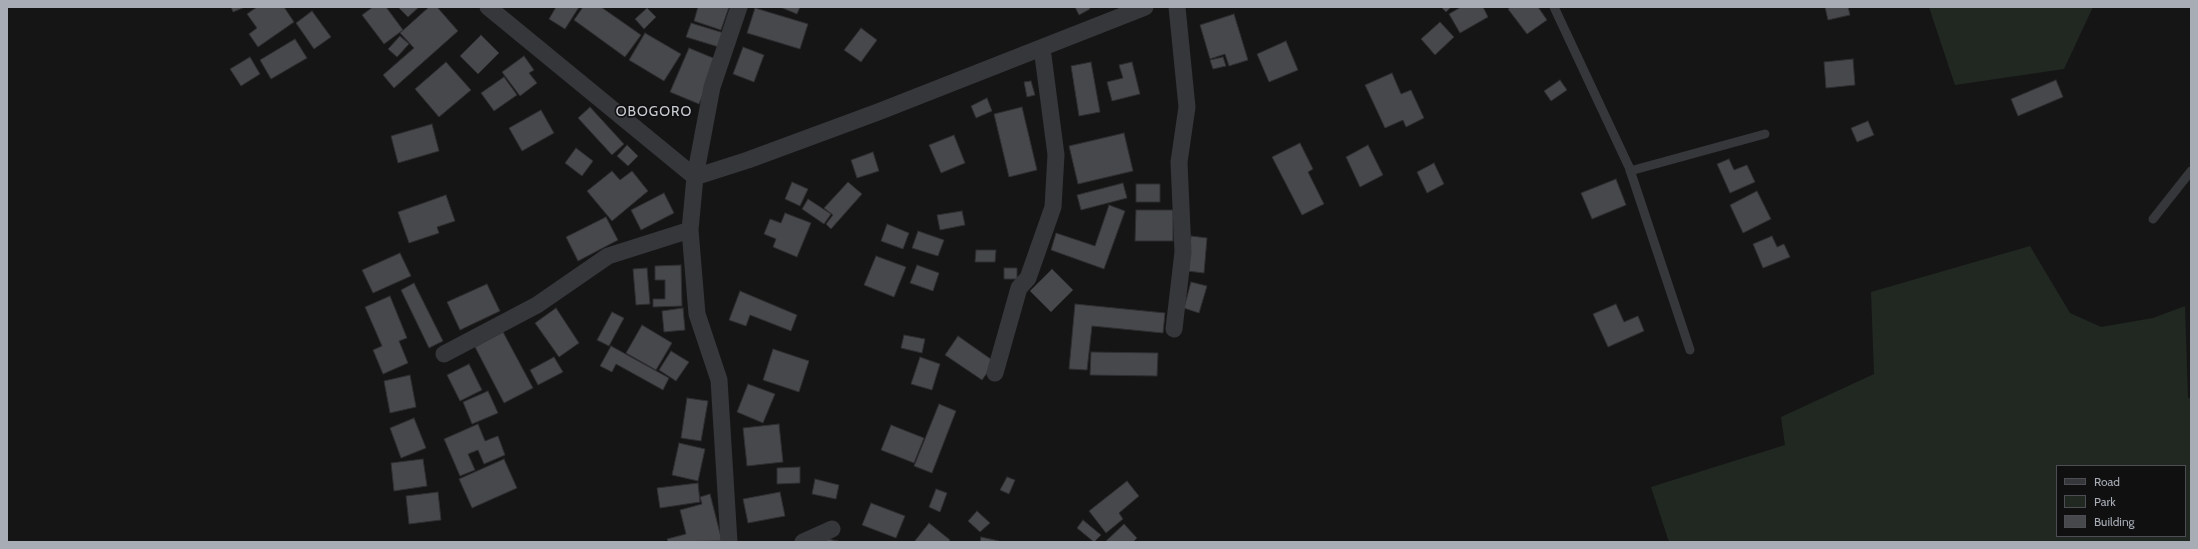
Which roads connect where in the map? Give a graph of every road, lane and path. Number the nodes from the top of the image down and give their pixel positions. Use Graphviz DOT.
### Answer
graph roads {
  1 [pos="488,7"];
  2 [pos="739,7"];
  3 [pos="1145,7"];
  4 [pos="1177,7"];
  5 [pos="1554,7"];
  6 [pos="1042,48"];
  7 [pos="1765,134"];
  8 [pos="1630,171"];
  9 [pos="2191,171"];
  10 [pos="695,177"];
  11 [pos="2153,219"];
  12 [pos="690,230"];
  13 [pos="1174,328"];
  14 [pos="1690,350"];
  15 [pos="444,354"];
  16 [pos="995,373"];
  17 [pos="832,529"];
  18 [pos="729,542"];
  19 [pos="803,542"];
  1 -- 10 [label="street"];
  2 -- 10 [label="street"];
  3 -- 6 [label="street"];
  4 -- 13 [label="street"];
  5 -- 8 [label="lane"];
  6 -- 10 [label="street"];
  6 -- 16 [label="street"];
  7 -- 8 [label="lane"];
  8 -- 14 [label="lane"];
  9 -- 11 [label="lane"];
  10 -- 12 [label="street"];
  12 -- 15 [label="street"];
  12 -- 18 [label="street"];
  17 -- 19 [label="street"];
}
